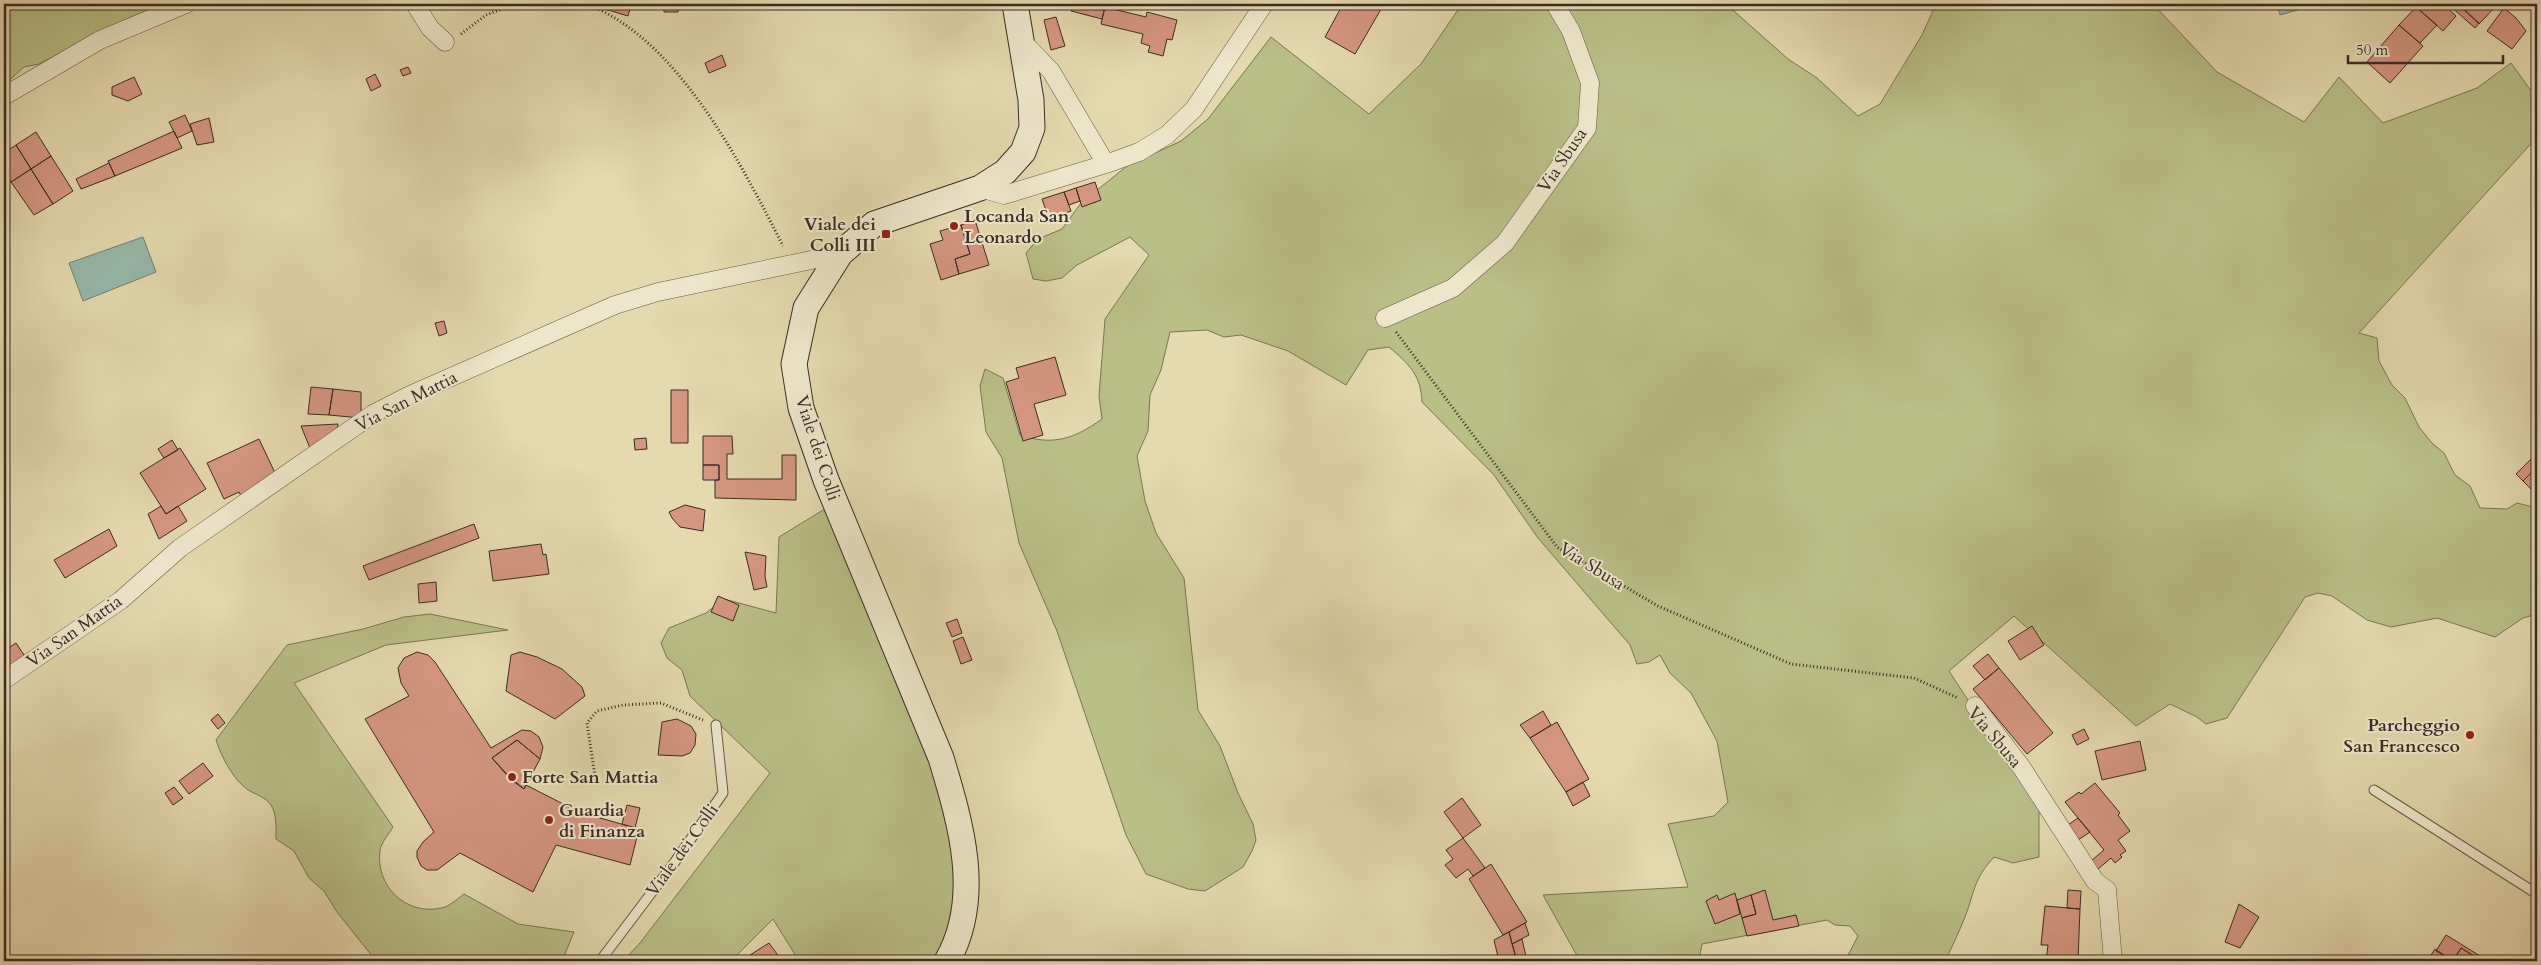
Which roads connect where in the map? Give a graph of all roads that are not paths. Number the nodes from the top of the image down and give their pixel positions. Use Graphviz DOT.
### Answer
graph roads {
  1 [pos="186,4"];
  2 [pos="415,4"];
  3 [pos="1015,4"];
  4 [pos="1264,4"];
  5 [pos="1555,4"];
  6 [pos="1021,40"];
  7 [pos="445,42"];
  8 [pos="4,96"];
  9 [pos="1106,164"];
  10 [pos="980,188"];
  11 [pos="840,254"];
  12 [pos="1385,318"];
  13 [pos="4,680"];
  14 [pos="1975,706"];
  15 [pos="716,725"];
  16 [pos="2374,790"];
  17 [pos="2537,894"];
  18 [pos="600,961"];
  19 [pos="947,961"];
  20 [pos="2113,961"];
  1 -- 8 [label="street"];
  2 -- 7 [label="street"];
  3 -- 6 [label="street, Viale dei Colli"];
  4 -- 9 [label="street"];
  5 -- 12 [label="street, Via Sbusa"];
  6 -- 9 [label="street"];
  6 -- 10 [label="street, Viale dei Colli"];
  9 -- 10 [label="street"];
  10 -- 11 [label="street, Viale dei Colli"];
  11 -- 13 [label="street, Via San Mattia"];
  11 -- 19 [label="street, Viale dei Colli"];
  14 -- 20 [label="street, Via Sbusa"];
  15 -- 18 [label="lane, Viale dei Colli"];
  16 -- 17 [label="lane"];
}
